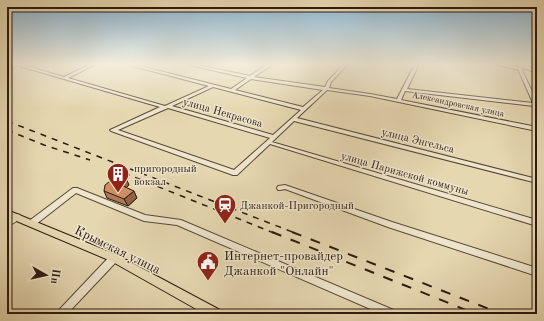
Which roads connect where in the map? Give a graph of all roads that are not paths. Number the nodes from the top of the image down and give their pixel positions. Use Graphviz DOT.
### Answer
graph roads {
  1 [pos="68,79"];
  2 [pos="187,79"];
  3 [pos="249,79"];
  4 [pos="258,79"];
  5 [pos="332,79"];
  6 [pos="410,79"];
  7 [pos="526,79"];
  8 [pos="211,87"];
  9 [pos="326,88"];
  10 [pos="404,90"];
  11 [pos="231,91"];
  12 [pos="399,100"];
  13 [pos="537,106"];
  14 [pos="166,107"];
  15 [pos="304,109"];
  16 [pos="293,119"];
  17 [pos="537,129"];
  18 [pos="270,140"];
  19 [pos="537,181"];
  20 [pos="280,188"];
  21 [pos="7,212"];
  22 [pos="17,217"];
  23 [pos="32,223"];
  24 [pos="537,223"];
  25 [pos="7,224"];
  26 [pos="114,258"];
  27 [pos="537,272"];
  28 [pos="61,314"];
  29 [pos="216,314"];
  30 [pos="393,314"];
  1 -- 14 [label="street, улица Некрасова"];
  2 -- 8 [label="street"];
  3 -- 11 [label="street"];
  4 -- 9 [label="street, Александровская улица"];
  5 -- 9 [label="street"];
  6 -- 10 [label="street"];
  7 -- 13 [label="street"];
  8 -- 11 [label="street"];
  8 -- 14 [label="street"];
  9 -- 12 [label="street, Александровская улица"];
  9 -- 15 [label="street"];
  10 -- 12 [label="street"];
  10 -- 13 [label="street"];
  11 -- 15 [label="street"];
  12 -- 17 [label="street, Александровская улица"];
  14 -- 18 [label="street, улица Некрасова"];
  14 -- 18 [label="street"];
  15 -- 16 [label="street"];
  16 -- 18 [label="street"];
  16 -- 19 [label="street, улица Энгельса"];
  18 -- 24 [label="street, улица Парижской коммуны"];
  20 -- 27 [label="street"];
  21 -- 22 [label="main road, Крымская улица"];
  22 -- 23 [label="main road, Крымская улица"];
  22 -- 25 [label="street"];
  23 -- 26 [label="main road, Крымская улица"];
  23 -- 30 [label="street"];
  26 -- 28 [label="street"];
  26 -- 29 [label="main road, Крымская улица"];
}
